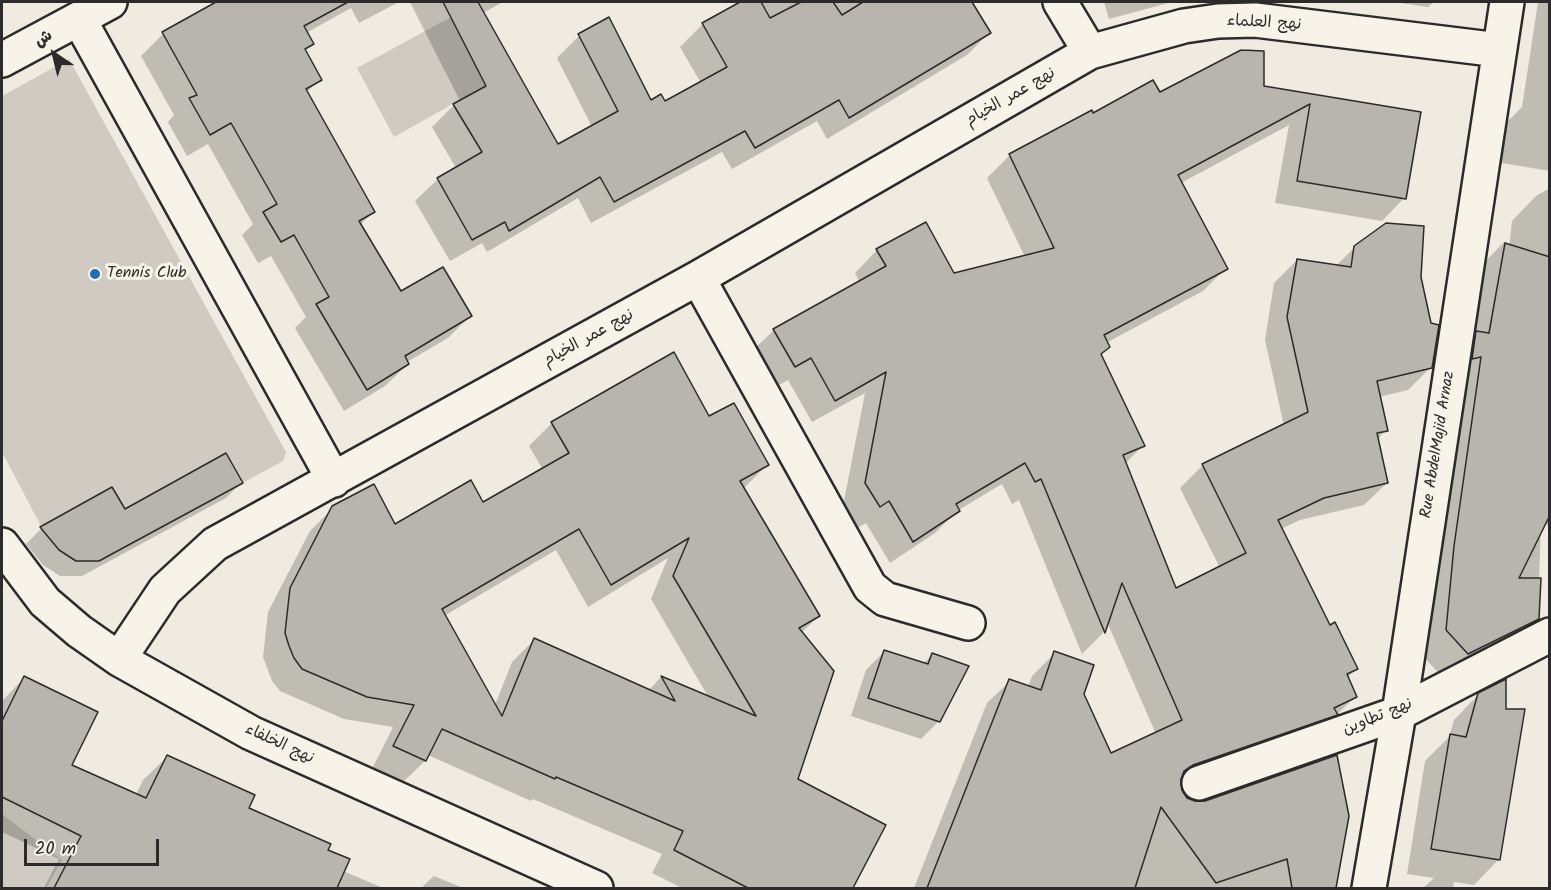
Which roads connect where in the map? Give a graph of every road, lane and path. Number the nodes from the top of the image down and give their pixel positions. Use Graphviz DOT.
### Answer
graph roads {
  1 [pos="110,2"];
  2 [pos="1060,2"];
  3 [pos="1507,2"];
  4 [pos="79,19"];
  5 [pos="1499,50"];
  6 [pos="1090,52"];
  7 [pos="2,60"];
  8 [pos="698,278"];
  9 [pos="334,480"];
  10 [pos="2,545"];
  11 [pos="968,623"];
  12 [pos="1550,635"];
  13 [pos="119,659"];
  14 [pos="1399,713"];
  15 [pos="1199,783"];
  16 [pos="596,888"];
  17 [pos="1369,888"];
  1 -- 4 [label="street"];
  2 -- 6 [label="street"];
  3 -- 5 [label="street, Rue AbdelMajid Arnaz"];
  4 -- 7 [label="street"];
  4 -- 9 [label="street"];
  5 -- 6 [label="street, نهج العلماء"];
  5 -- 14 [label="street, Rue AbdelMajid Arnaz"];
  6 -- 8 [label="street, نهج عمر الخيام"];
  8 -- 9 [label="street, نهج عمر الخيام"];
  8 -- 11 [label="street"];
  9 -- 13 [label="street, نهج عمر الخيام"];
  10 -- 13 [label="street, نهج الخلفاء"];
  12 -- 14 [label="street, نهج تطاوين"];
  13 -- 16 [label="street, نهج الخلفاء"];
  14 -- 15 [label="street, نهج تطاوين"];
  14 -- 17 [label="street, Rue AbdelMajid Arnaz"];
}
